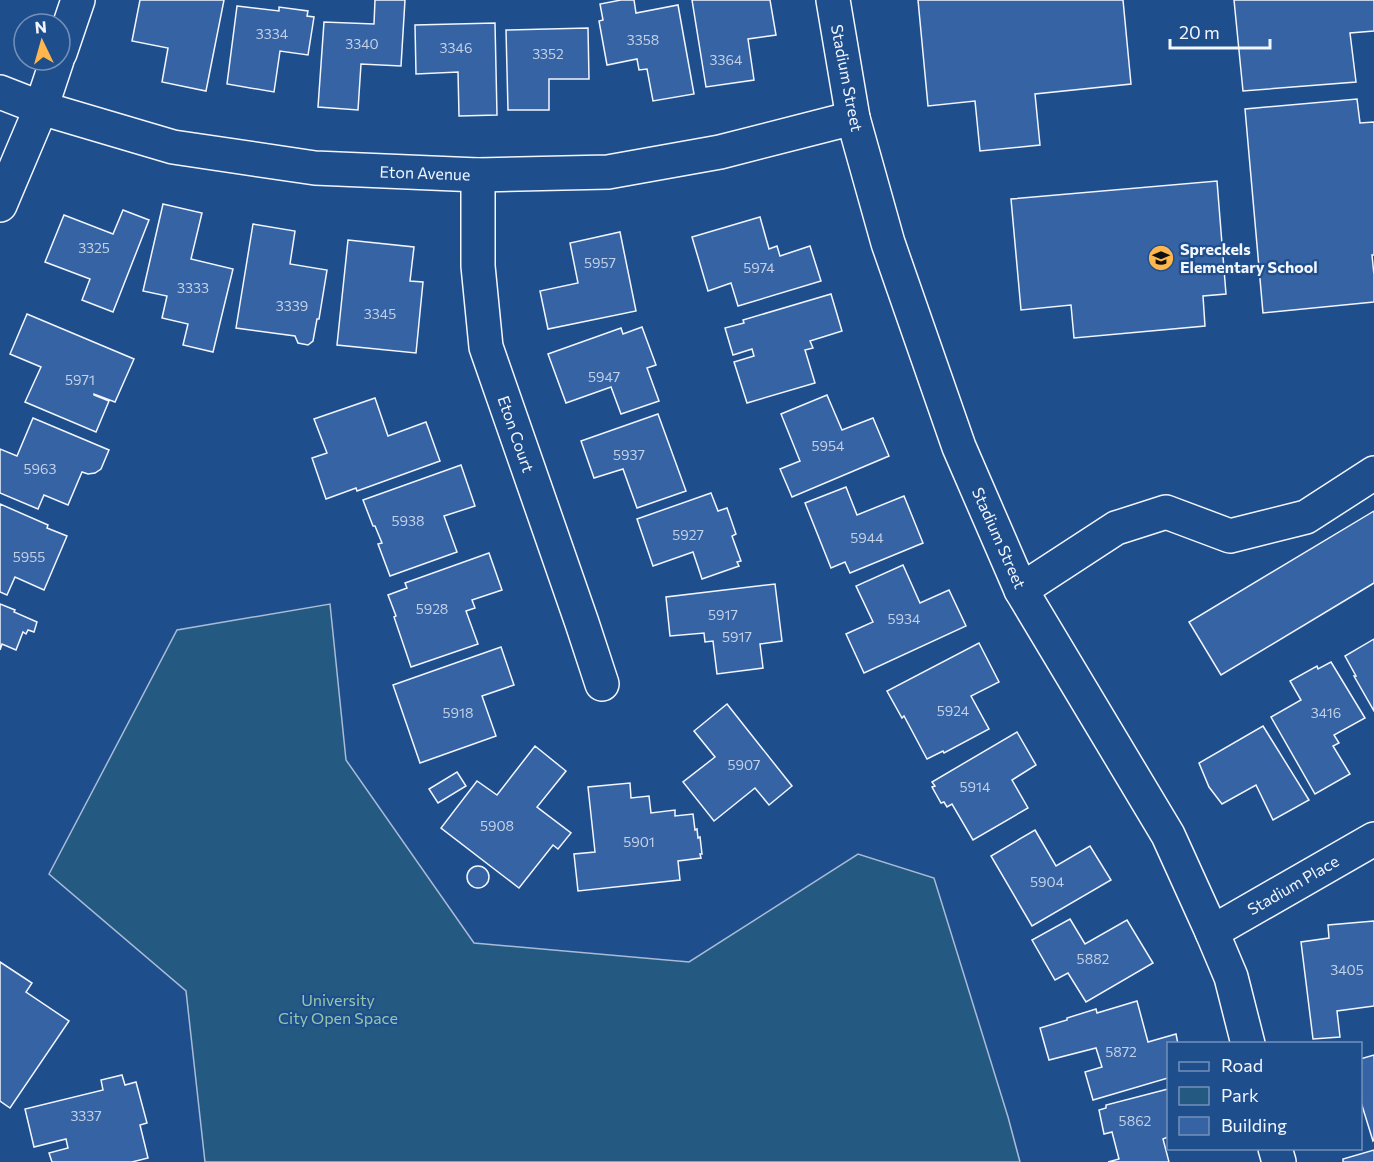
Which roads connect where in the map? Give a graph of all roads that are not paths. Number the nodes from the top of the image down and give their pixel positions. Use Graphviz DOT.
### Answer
graph roads {
  1 [pos="78,0"];
  2 [pos="832,0"];
  3 [pos="72,17"];
  4 [pos="53,72"];
  5 [pos="0,92"];
  6 [pos="41,108"];
  7 [pos="854,118"];
  8 [pos="478,175"];
  9 [pos="0,205"];
  10 [pos="1374,473"];
  11 [pos="1021,590"];
  12 [pos="602,684"];
  13 [pos="1374,839"];
  14 [pos="1212,932"];
  15 [pos="1247,1042"];
  1 -- 3 [label="street"];
  2 -- 7 [label="street, Stadium Street"];
  4 -- 6 [label="street"];
  5 -- 6 [label="street, Eton Avenue"];
  6 -- 8 [label="street, Eton Avenue"];
  6 -- 9 [label="street"];
  7 -- 8 [label="street, Eton Avenue"];
  7 -- 11 [label="street, Stadium Street"];
  8 -- 12 [label="street, Eton Court"];
  10 -- 11 [label="street"];
  11 -- 14 [label="street, Stadium Street"];
  13 -- 14 [label="street, Stadium Place"];
  14 -- 15 [label="street, Stadium Street"];
}
